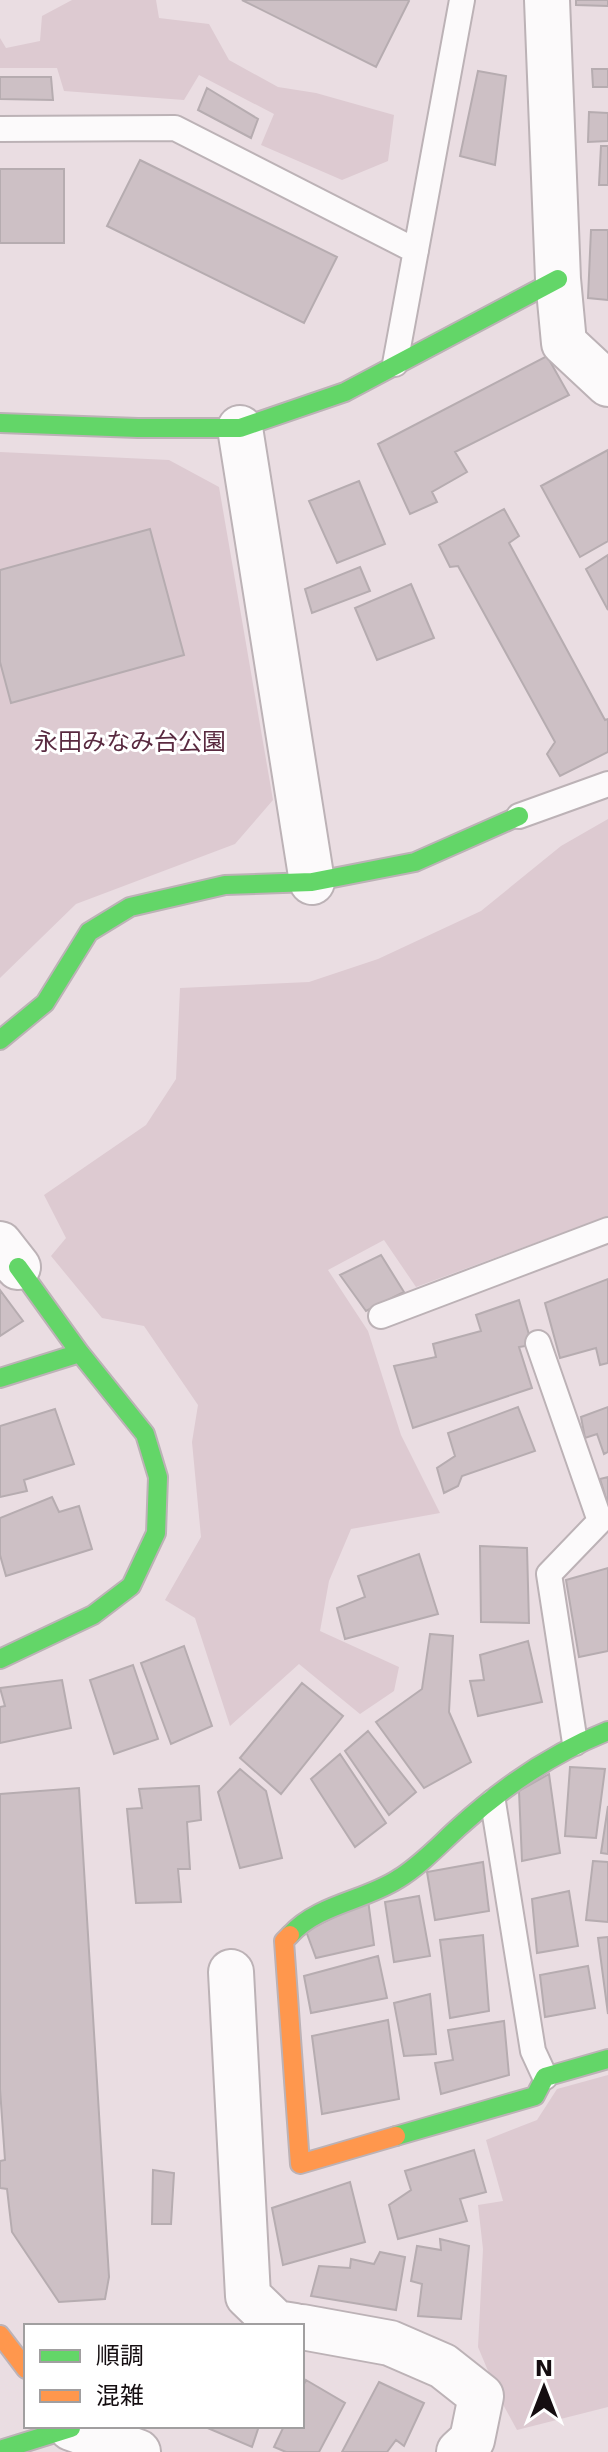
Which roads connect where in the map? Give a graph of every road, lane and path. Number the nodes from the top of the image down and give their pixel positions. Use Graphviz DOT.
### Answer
graph roads {
  1 [pos="462,0"];
  2 [pos="547,0"];
  3 [pos="0,129"];
  4 [pos="416,251"];
  5 [pos="558,279"];
  6 [pos="395,364"];
  7 [pos="608,384"];
  8 [pos="0,423"];
  9 [pos="240,428"];
  10 [pos="608,784"];
  11 [pos="519,816"];
  12 [pos="312,882"];
  13 [pos="0,1040"];
  14 [pos="608,1230"];
  15 [pos="9,1256"];
  16 [pos="381,1316"];
  17 [pos="538,1343"];
  18 [pos="80,1353"];
  19 [pos="0,1378"];
  20 [pos="0,1659"];
  21 [pos="608,1731"];
  22 [pos="575,1743"];
  23 [pos="493,1802"];
  24 [pos="231,1972"];
  25 [pos="608,2059"];
  26 [pos="545,2077"];
  27 [pos="282,2324"];
  28 [pos="304,2327"];
  29 [pos="0,2335"];
  30 [pos="24,2366"];
  31 [pos="68,2428"];
  32 [pos="74,2428"];
  33 [pos="0,2450"];
  34 [pos="138,2452"];
  35 [pos="459,2452"];
  1 -- 4 [label="lane"];
  2 -- 5 [label="street"];
  3 -- 4 [label="lane"];
  4 -- 6 [label="lane"];
  5 -- 6 [label="street"];
  5 -- 7 [label="street"];
  6 -- 9 [label="street"];
  8 -- 9 [label="street"];
  9 -- 12 [label="street"];
  10 -- 11 [label="lane"];
  11 -- 12 [label="street"];
  12 -- 13 [label="street"];
  14 -- 16 [label="lane"];
  15 -- 18 [label="street"];
  17 -- 22 [label="lane"];
  18 -- 19 [label="street"];
  18 -- 20 [label="street"];
  21 -- 22 [label="street"];
  22 -- 23 [label="street"];
  23 -- 26 [label="lane"];
  23 -- 26 [label="street"];
  24 -- 27 [label="street"];
  25 -- 26 [label="street"];
  28 -- 35 [label="street"];
  29 -- 30 [label="street"];
  31 -- 33 [label="street"];
  32 -- 34 [label="street"];
}
